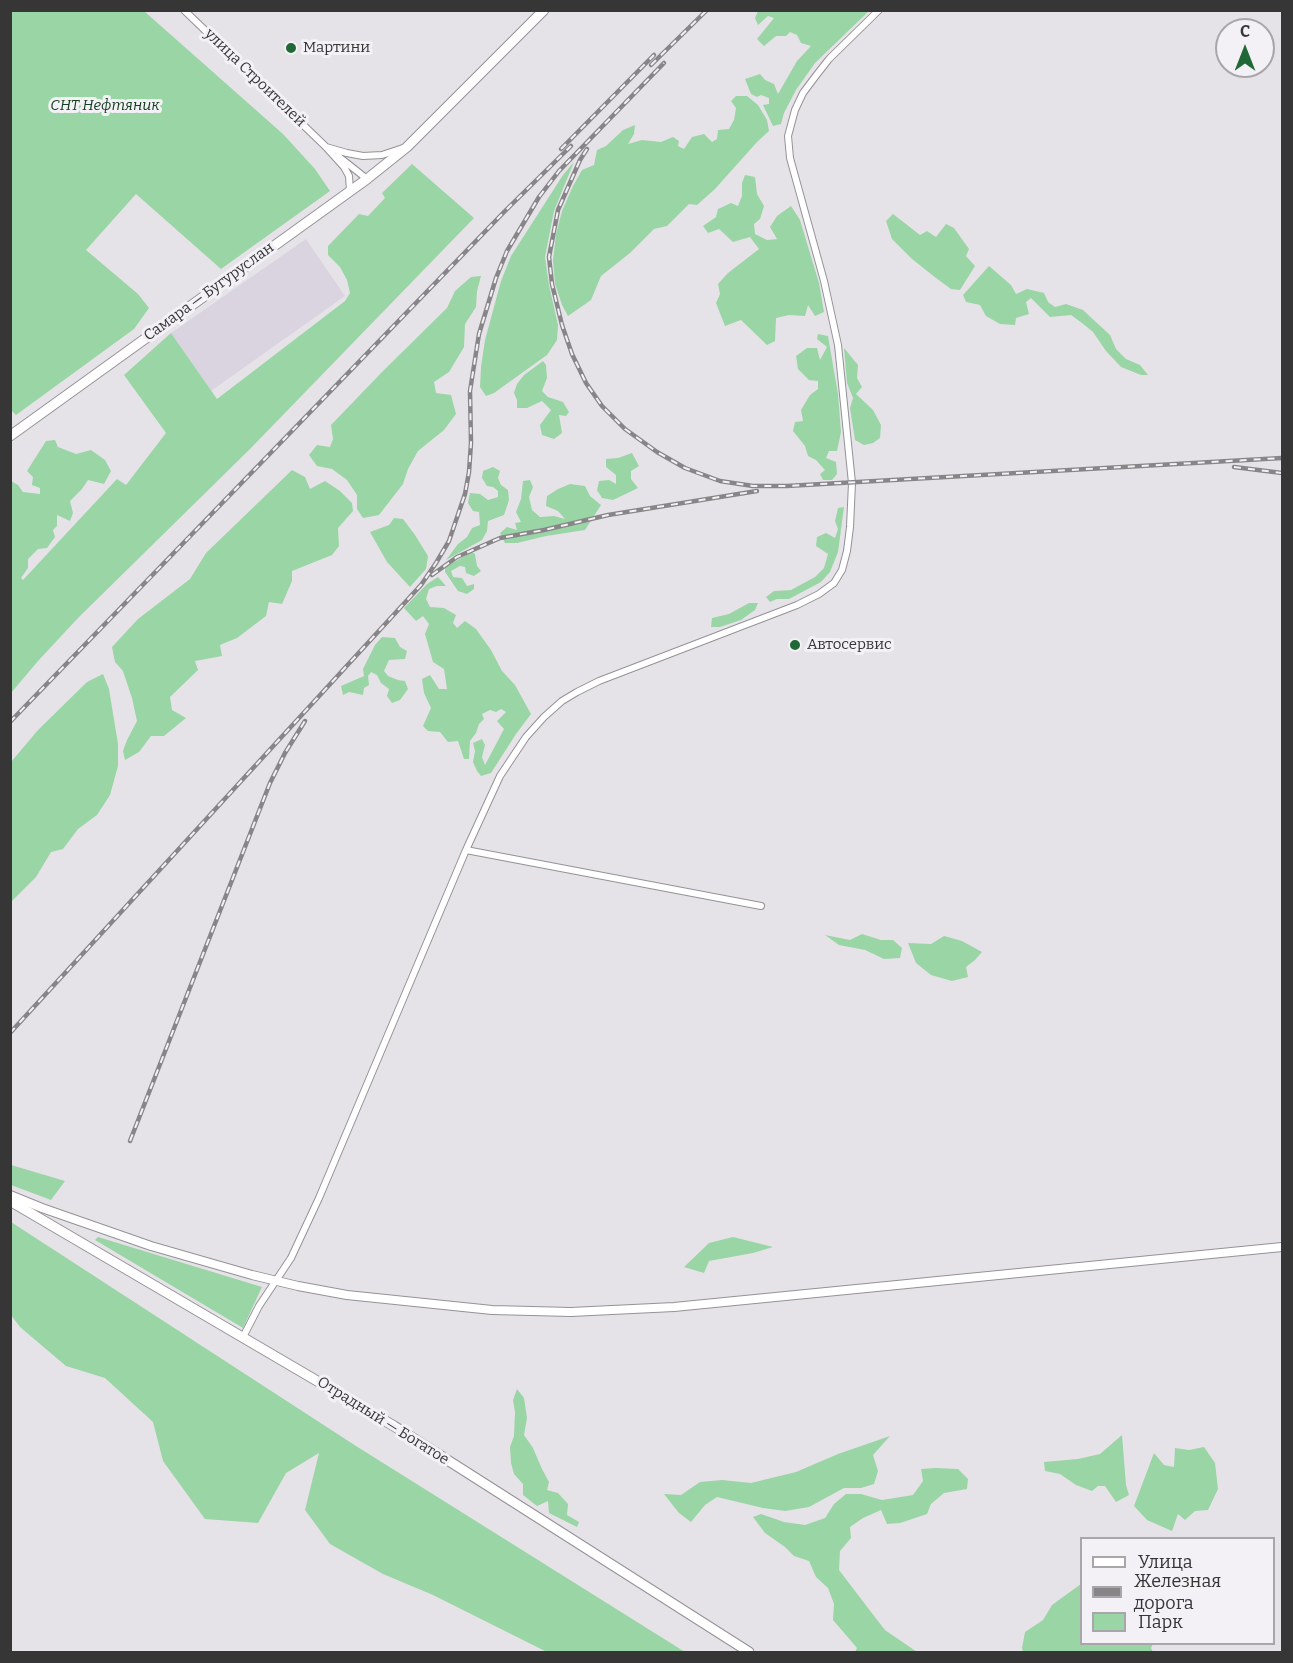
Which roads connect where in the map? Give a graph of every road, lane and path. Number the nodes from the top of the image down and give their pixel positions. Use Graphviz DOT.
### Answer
graph roads {
  1 [pos="184,10"];
  2 [pos="544,10"];
  3 [pos="879,10"];
  4 [pos="325,146"];
  5 [pos="407,147"];
  6 [pos="367,178"];
  7 [pos="350,191"];
  8 [pos="10,436"];
  9 [pos="466,850"];
  10 [pos="760,906"];
  11 [pos="10,1195"];
  12 [pos="10,1201"];
  13 [pos="1282,1246"];
  14 [pos="276,1281"];
  15 [pos="243,1337"];
  16 [pos="748,1653"];
  1 -- 4 [label="street, улица Строителей"];
  2 -- 5 [label="main road, Самара — Бугуруслан"];
  3 -- 9 [label="street"];
  4 -- 5 [label="street"];
  4 -- 6 [label="street"];
  4 -- 7 [label="street"];
  5 -- 6 [label="main road, Самара — Бугуруслан"];
  6 -- 7 [label="main road, Самара — Бугуруслан"];
  7 -- 8 [label="main road, Самара — Бугуруслан"];
  9 -- 10 [label="street"];
  9 -- 14 [label="street"];
  11 -- 14 [label="street"];
  12 -- 15 [label="main road, Отрадный — Богатое"];
  13 -- 14 [label="street"];
  14 -- 15 [label="street"];
  15 -- 16 [label="main road, Отрадный — Богатое"];
}
